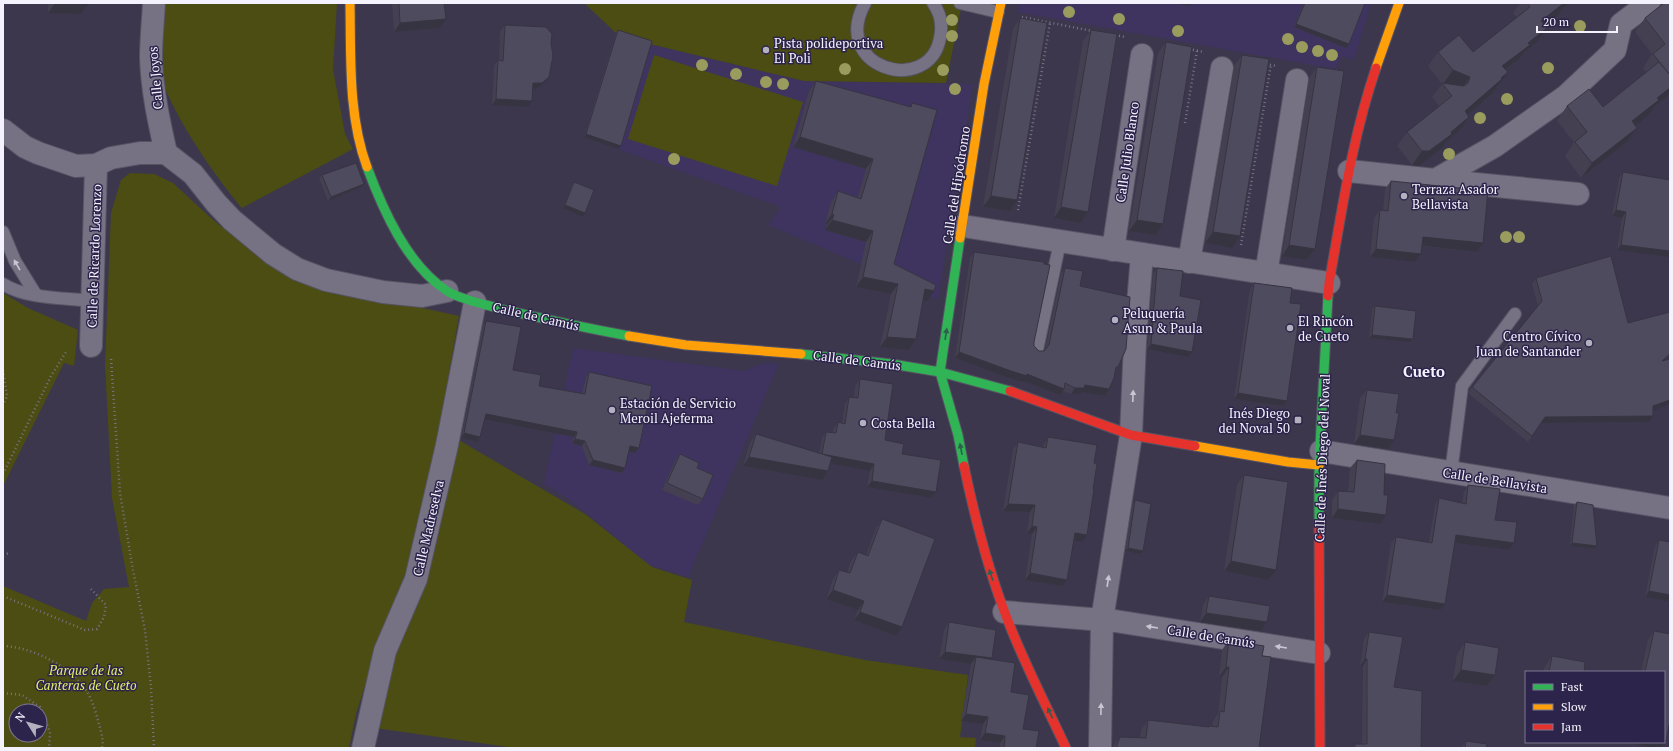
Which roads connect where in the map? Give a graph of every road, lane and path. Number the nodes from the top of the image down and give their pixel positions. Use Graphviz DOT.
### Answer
graph roads {
  1 [pos="154,3"];
  2 [pos="350,3"];
  3 [pos="865,3"];
  4 [pos="933,3"];
  5 [pos="960,3"];
  6 [pos="1399,3"];
  7 [pos="1649,3"];
  8 [pos="1000,8"];
  9 [pos="1050,23"];
  10 [pos="1097,32"];
  11 [pos="1113,34"];
  12 [pos="1128,37"];
  13 [pos="1182,48"];
  14 [pos="1205,52"];
  15 [pos="1142,55"];
  16 [pos="1264,63"];
  17 [pos="1271,64"];
  18 [pos="1278,66"];
  19 [pos="1222,68"];
  20 [pos="1297,80"];
  21 [pos="3,130"];
  22 [pos="166,153"];
  23 [pos="96,165"];
  24 [pos="1348,171"];
  25 [pos="1435,180"];
  26 [pos="1578,194"];
  27 [pos="963,226"];
  28 [pos="3,232"];
  29 [pos="1014,234"];
  30 [pos="1060,242"];
  31 [pos="1113,250"];
  32 [pos="1142,254"];
  33 [pos="1189,262"];
  34 [pos="1237,269"];
  35 [pos="1266,274"];
  36 [pos="1329,283"];
  37 [pos="3,284"];
  38 [pos="447,291"];
  39 [pos="36,295"];
  40 [pos="92,301"];
  41 [pos="475,302"];
  42 [pos="1516,314"];
  43 [pos="101,349"];
  44 [pos="1037,350"];
  45 [pos="3,370"];
  46 [pos="940,372"];
  47 [pos="3,405"];
  48 [pos="1131,435"];
  49 [pos="1320,458"];
  50 [pos="1451,472"];
  51 [pos="3,474"];
  52 [pos="1670,508"];
  53 [pos="9,553"];
  54 [pos="3,555"];
  55 [pos="91,590"];
  56 [pos="3,596"];
  57 [pos="1004,612"];
  58 [pos="1102,620"];
  59 [pos="3,646"];
  60 [pos="1319,653"];
  61 [pos="3,693"];
  62 [pos="49,748"];
  63 [pos="102,748"];
  64 [pos="154,748"];
  65 [pos="362,748"];
  66 [pos="1066,748"];
  67 [pos="1100,748"];
  68 [pos="1320,748"];
  1 -- 22 [label="street, Calle Joyos"];
  2 -- 38 [label="street, Calle de Camús"];
  3 -- 4 [label="lane"];
  5 -- 8 [label="lane"];
  6 -- 24 [label="street, Calle de Inés Diego del Noval"];
  7 -- 25 [label="street"];
  8 -- 9 [label="path"];
  8 -- 27 [label="street, Calle del Hipódromo"];
  9 -- 10 [label="path"];
  9 -- 29 [label="path"];
  11 -- 12 [label="path"];
  13 -- 14 [label="path"];
  15 -- 31 [label="street, Calle Julio Blanco"];
  16 -- 17 [label="path"];
  17 -- 18 [label="path"];
  17 -- 34 [label="path"];
  19 -- 33 [label="street"];
  20 -- 35 [label="street"];
  21 -- 23 [label="street, Calle de Ricardo Lorenzo"];
  22 -- 23 [label="street, Calle de Ricardo Lorenzo"];
  22 -- 38 [label="street"];
  23 -- 40 [label="street, Calle de Ricardo Lorenzo"];
  24 -- 25 [label="street"];
  24 -- 36 [label="street, Calle de Inés Diego del Noval"];
  25 -- 26 [label="street"];
  27 -- 29 [label="street"];
  46 -- 27 [label="street, Calle del Hipódromo, one-way"];
  39 -- 28 [label="lane, one-way"];
  29 -- 30 [label="street"];
  30 -- 31 [label="street"];
  30 -- 44 [label="lane"];
  31 -- 32 [label="street"];
  32 -- 33 [label="street"];
  48 -- 32 [label="street, one-way"];
  33 -- 34 [label="street"];
  34 -- 35 [label="street"];
  35 -- 36 [label="street"];
  36 -- 49 [label="street, Calle de Inés Diego del Noval"];
  37 -- 39 [label="lane"];
  38 -- 41 [label="street, Calle de Camús"];
  39 -- 40 [label="lane"];
  40 -- 43 [label="street, Calle de Ricardo Lorenzo"];
  41 -- 46 [label="street, Calle de Camús"];
  41 -- 65 [label="street, Calle Madreselva"];
  42 -- 50 [label="lane"];
  43 -- 51 [label="path"];
  43 -- 64 [label="path"];
  45 -- 47 [label="path"];
  46 -- 48 [label="street, Calle de Camús"];
  57 -- 46 [label="street, one-way"];
  48 -- 49 [label="street, Calle de Camús"];
  58 -- 48 [label="street, one-way"];
  49 -- 50 [label="street, Calle de Bellavista"];
  49 -- 60 [label="street, Calle de Inés Diego del Noval"];
  50 -- 52 [label="street, Calle de Bellavista"];
  53 -- 54 [label="path"];
  55 -- 56 [label="path"];
  57 -- 58 [label="street, Calle de Camús"];
  66 -- 57 [label="street, one-way"];
  60 -- 58 [label="street, Calle de Camús, one-way"];
  67 -- 58 [label="street, one-way"];
  59 -- 63 [label="path"];
  60 -- 68 [label="street, Calle de Inés Diego del Noval"];
  61 -- 62 [label="path"];
}
